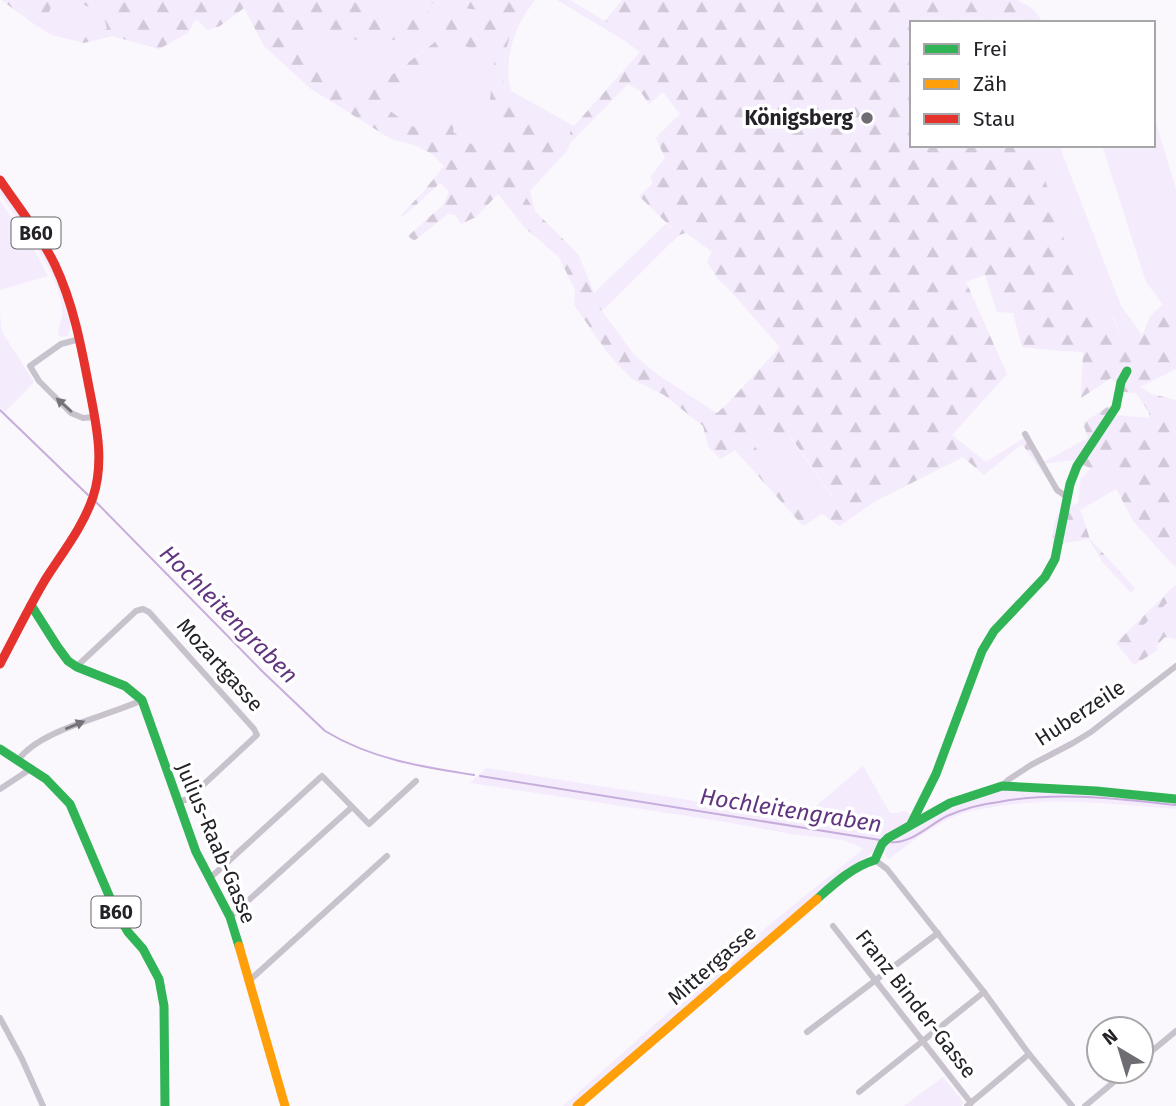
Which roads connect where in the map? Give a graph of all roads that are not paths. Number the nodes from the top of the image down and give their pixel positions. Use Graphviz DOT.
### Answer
graph roads {
  1 [pos="0,180"];
  2 [pos="80,339"];
  3 [pos="1127,371"];
  4 [pos="95,417"];
  5 [pos="1025,434"];
  6 [pos="1067,497"];
  7 [pos="31,605"];
  8 [pos="0,664"];
  9 [pos="1176,666"];
  10 [pos="76,667"];
  11 [pos="142,701"];
  12 [pos="0,749"];
  13 [pos="18,760"];
  14 [pos="32,768"];
  15 [pos="416,781"];
  16 [pos="1002,786"];
  17 [pos="0,789"];
  18 [pos="1176,799"];
  19 [pos="924,801"];
  20 [pos="177,802"];
  21 [pos="352,807"];
  22 [pos="930,814"];
  23 [pos="911,825"];
  24 [pos="387,856"];
  25 [pos="875,860"];
  26 [pos="210,878"];
  27 [pos="230,917"];
  28 [pos="833,926"];
  29 [pos="938,933"];
  30 [pos="250,980"];
  31 [pos="875,981"];
  32 [pos="984,992"];
  33 [pos="0,1018"];
  34 [pos="1176,1031"];
  35 [pos="807,1032"];
  36 [pos="922,1041"];
  37 [pos="1155,1048"];
  38 [pos="1029,1054"];
  39 [pos="1110,1085"];
  40 [pos="859,1092"];
  41 [pos="969,1105"];
  42 [pos="43,1106"];
  43 [pos="165,1106"];
  44 [pos="285,1106"];
  45 [pos="577,1106"];
  46 [pos="1072,1106"];
  47 [pos="1085,1106"];
  1 -- 2 [label="street, B60"];
  2 -- 4 [label="street, B60"];
  4 -- 2 [label="street, one-way"];
  3 -- 6 [label="street"];
  4 -- 7 [label="street, B60"];
  5 -- 6 [label="street"];
  6 -- 19 [label="street"];
  7 -- 8 [label="street, B60"];
  7 -- 10 [label="street"];
  9 -- 16 [label="street, Huberzeile"];
  10 -- 11 [label="street"];
  10 -- 20 [label="street, Mozartgasse"];
  13 -- 11 [label="street, one-way"];
  11 -- 20 [label="street, Julius-Raab-Gasse"];
  12 -- 13 [label="street, B60"];
  13 -- 14 [label="street, B60"];
  14 -- 17 [label="street"];
  14 -- 43 [label="street, B60"];
  15 -- 21 [label="street"];
  16 -- 18 [label="street"];
  16 -- 22 [label="street"];
  19 -- 22 [label="street"];
  19 -- 23 [label="street"];
  20 -- 26 [label="street, Julius-Raab-Gasse"];
  21 -- 26 [label="street"];
  21 -- 27 [label="street"];
  22 -- 23 [label="street"];
  23 -- 25 [label="street"];
  24 -- 30 [label="street"];
  25 -- 29 [label="street"];
  25 -- 45 [label="street, Mittergasse"];
  26 -- 27 [label="street, Julius-Raab-Gasse"];
  27 -- 30 [label="street, Julius-Raab-Gasse"];
  28 -- 31 [label="street, Franz Binder-Gasse"];
  29 -- 31 [label="street"];
  29 -- 32 [label="street"];
  30 -- 44 [label="street, Julius-Raab-Gasse"];
  31 -- 35 [label="street"];
  31 -- 36 [label="street, Franz Binder-Gasse"];
  32 -- 36 [label="street"];
  32 -- 38 [label="street"];
  33 -- 42 [label="street"];
  34 -- 37 [label="street"];
  36 -- 40 [label="street"];
  36 -- 41 [label="street, Franz Binder-Gasse"];
  38 -- 41 [label="street"];
  38 -- 46 [label="street"];
  39 -- 47 [label="street"];
}
